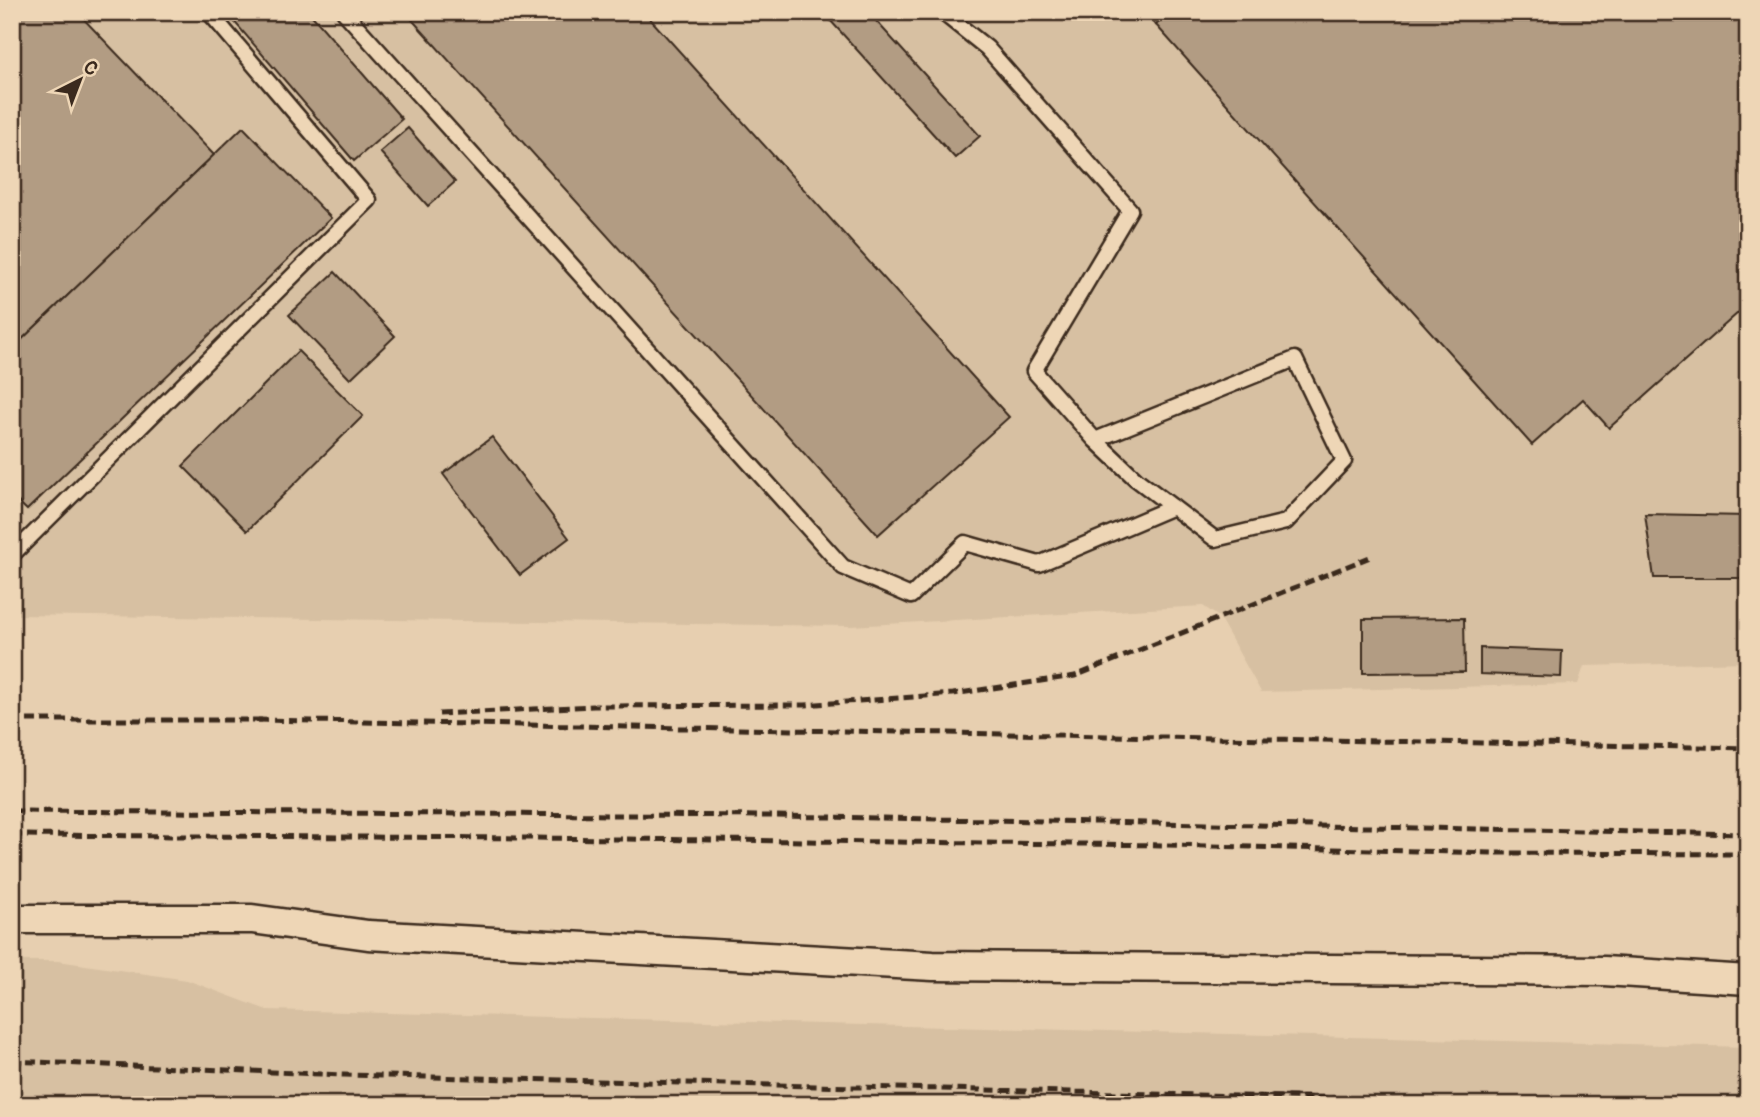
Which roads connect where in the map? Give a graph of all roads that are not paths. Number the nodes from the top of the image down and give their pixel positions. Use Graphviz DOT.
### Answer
graph roads {
  1 [pos="209,12"];
  2 [pos="344,12"];
  3 [pos="942,12"];
  4 [pos="1095,440"];
  5 [pos="1173,507"];
  6 [pos="12,555"];
  7 [pos="12,919"];
  8 [pos="1748,980"];
  1 -- 6 [label="lane"];
  2 -- 5 [label="lane"];
  3 -- 4 [label="lane"];
  4 -- 5 [label="lane"];
  4 -- 5 [label="lane"];
  7 -- 8 [label="street"];
}
